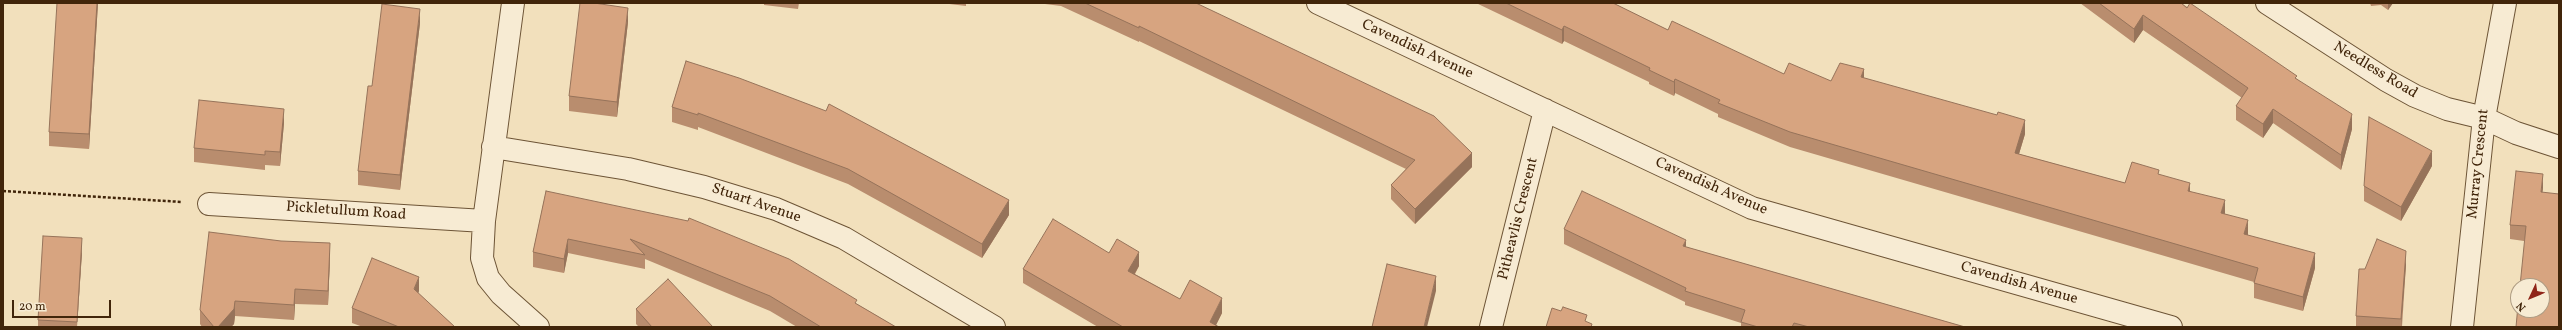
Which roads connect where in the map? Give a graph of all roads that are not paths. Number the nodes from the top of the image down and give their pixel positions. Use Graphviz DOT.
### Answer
graph roads {
  1 [pos="513,3"];
  2 [pos="1318,3"];
  3 [pos="2267,3"];
  4 [pos="2505,3"];
  5 [pos="1545,110"];
  6 [pos="2484,118"];
  7 [pos="493,147"];
  8 [pos="2559,147"];
  9 [pos="209,204"];
  10 [pos="484,221"];
  11 [pos="538,327"];
  12 [pos="994,327"];
  13 [pos="1491,327"];
  14 [pos="2171,327"];
  15 [pos="2462,327"];
  1 -- 7 [label="street"];
  2 -- 5 [label="street, Cavendish Avenue"];
  3 -- 6 [label="street, Needless Road"];
  4 -- 6 [label="street, Murray Crescent"];
  5 -- 13 [label="street, Pitheavlis Crescent"];
  5 -- 14 [label="street, Cavendish Avenue"];
  6 -- 8 [label="street, Needless Road"];
  6 -- 15 [label="street, Murray Crescent"];
  7 -- 10 [label="street"];
  7 -- 12 [label="street, Stuart Avenue"];
  9 -- 10 [label="street, Pickletullum Road"];
  10 -- 11 [label="street"];
}
